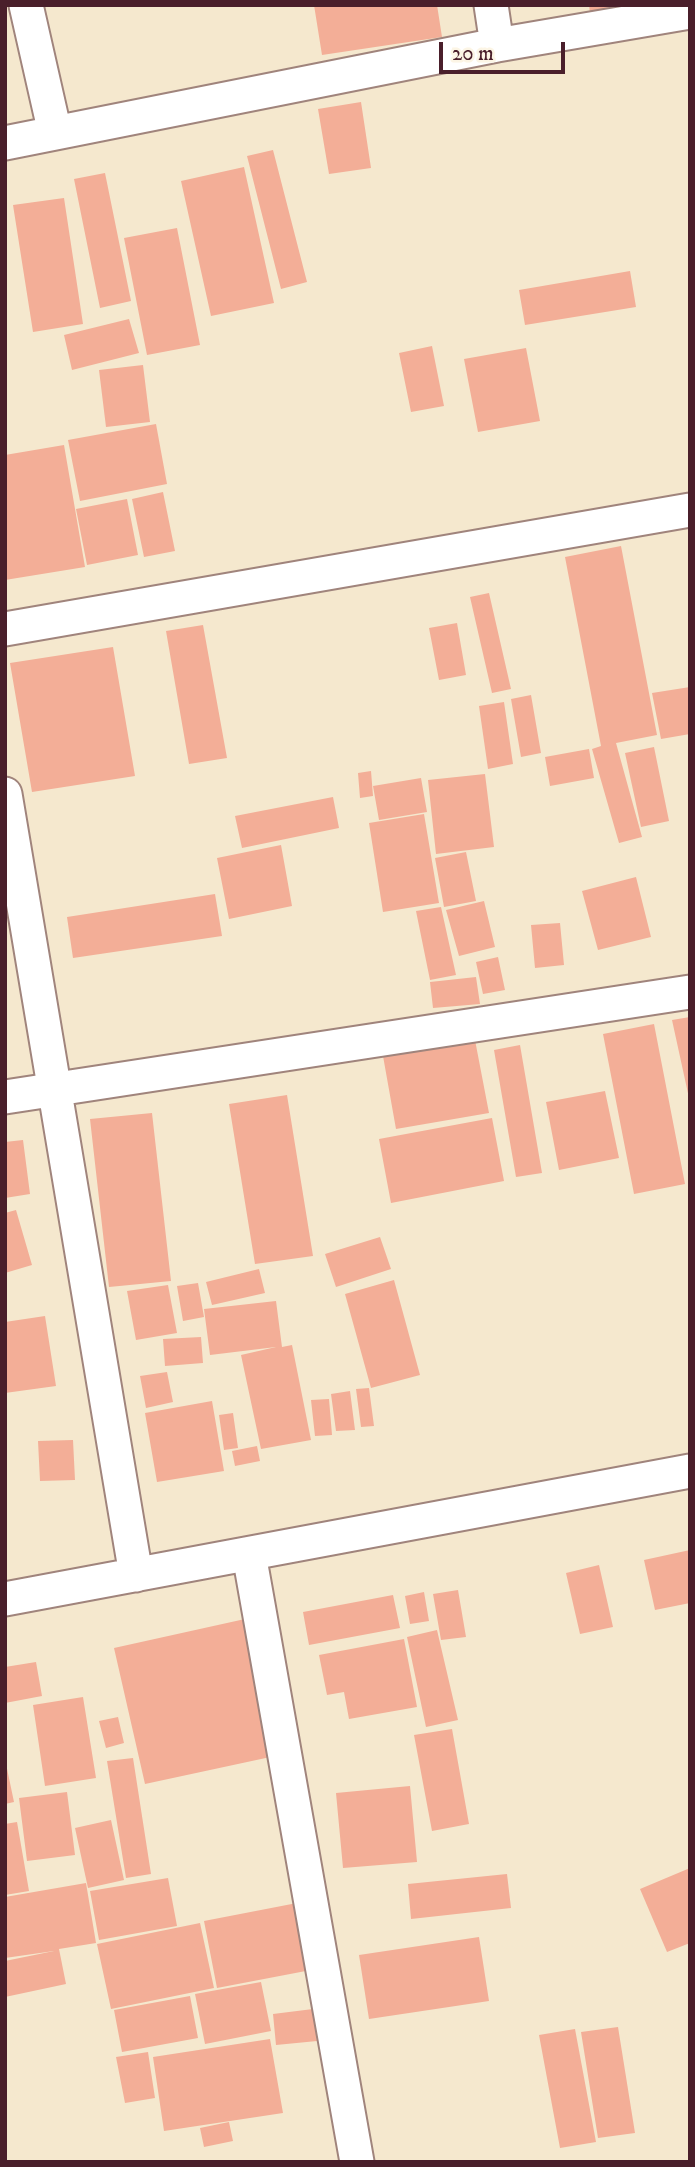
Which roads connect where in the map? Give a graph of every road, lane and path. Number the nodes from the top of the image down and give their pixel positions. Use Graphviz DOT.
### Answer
graph roads {
  1 [pos="26,5"];
  2 [pos="491,5"];
  3 [pos="690,12"];
  4 [pos="497,45"];
  5 [pos="55,133"];
  6 [pos="5,143"];
  7 [pos="690,510"];
  8 [pos="5,629"];
  9 [pos="5,794"];
  10 [pos="690,992"];
  11 [pos="54,1090"];
  12 [pos="5,1097"];
  13 [pos="690,1471"];
  14 [pos="249,1554"];
  15 [pos="136,1575"];
  16 [pos="5,1599"];
  17 [pos="357,2162"];
  1 -- 5 [label="street"];
  2 -- 4 [label="street"];
  3 -- 4 [label="street"];
  4 -- 5 [label="street"];
  5 -- 6 [label="street"];
  7 -- 8 [label="street"];
  9 -- 11 [label="street"];
  10 -- 11 [label="street"];
  11 -- 12 [label="street"];
  11 -- 15 [label="street"];
  13 -- 14 [label="street"];
  14 -- 15 [label="street"];
  14 -- 17 [label="street"];
  15 -- 16 [label="street"];
}
